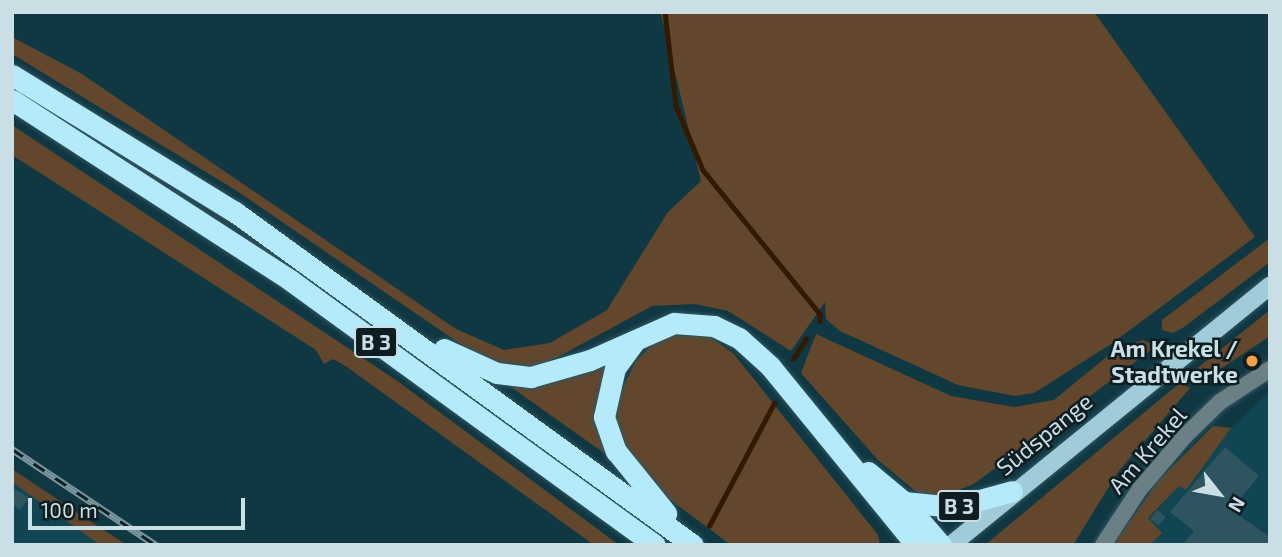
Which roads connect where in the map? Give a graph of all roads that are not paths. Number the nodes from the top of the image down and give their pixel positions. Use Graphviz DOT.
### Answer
graph roads {
  1 [pos="12,75"];
  2 [pos="12,100"];
  3 [pos="1270,286"];
  4 [pos="358,299"];
  5 [pos="638,337"];
  6 [pos="1270,369"];
  7 [pos="839,449"];
  8 [pos="1012,491"];
  9 [pos="904,502"];
  10 [pos="881,504"];
  11 [pos="655,545"];
  12 [pos="694,545"];
  13 [pos="896,545"];
  14 [pos="916,545"];
  15 [pos="941,545"];
  16 [pos="951,545"];
  17 [pos="1103,545"];
  1 -- 4 [label="highway, B 3"];
  2 -- 11 [label="highway, B 3"];
  3 -- 8 [label="main road, Südspange"];
  4 -- 5 [label="highway, B 3"];
  4 -- 12 [label="highway, B 3"];
  5 -- 7 [label="highway, B 3"];
  5 -- 12 [label="highway, B 3"];
  6 -- 17 [label="street, Am Krekel"];
  7 -- 9 [label="highway, B 3"];
  7 -- 10 [label="highway, B 3"];
  8 -- 9 [label="highway, B 3"];
  8 -- 16 [label="main road, Südspange"];
  9 -- 15 [label="highway, B 3"];
  10 -- 13 [label="highway, B 3"];
  10 -- 14 [label="highway, B 3"];
}
